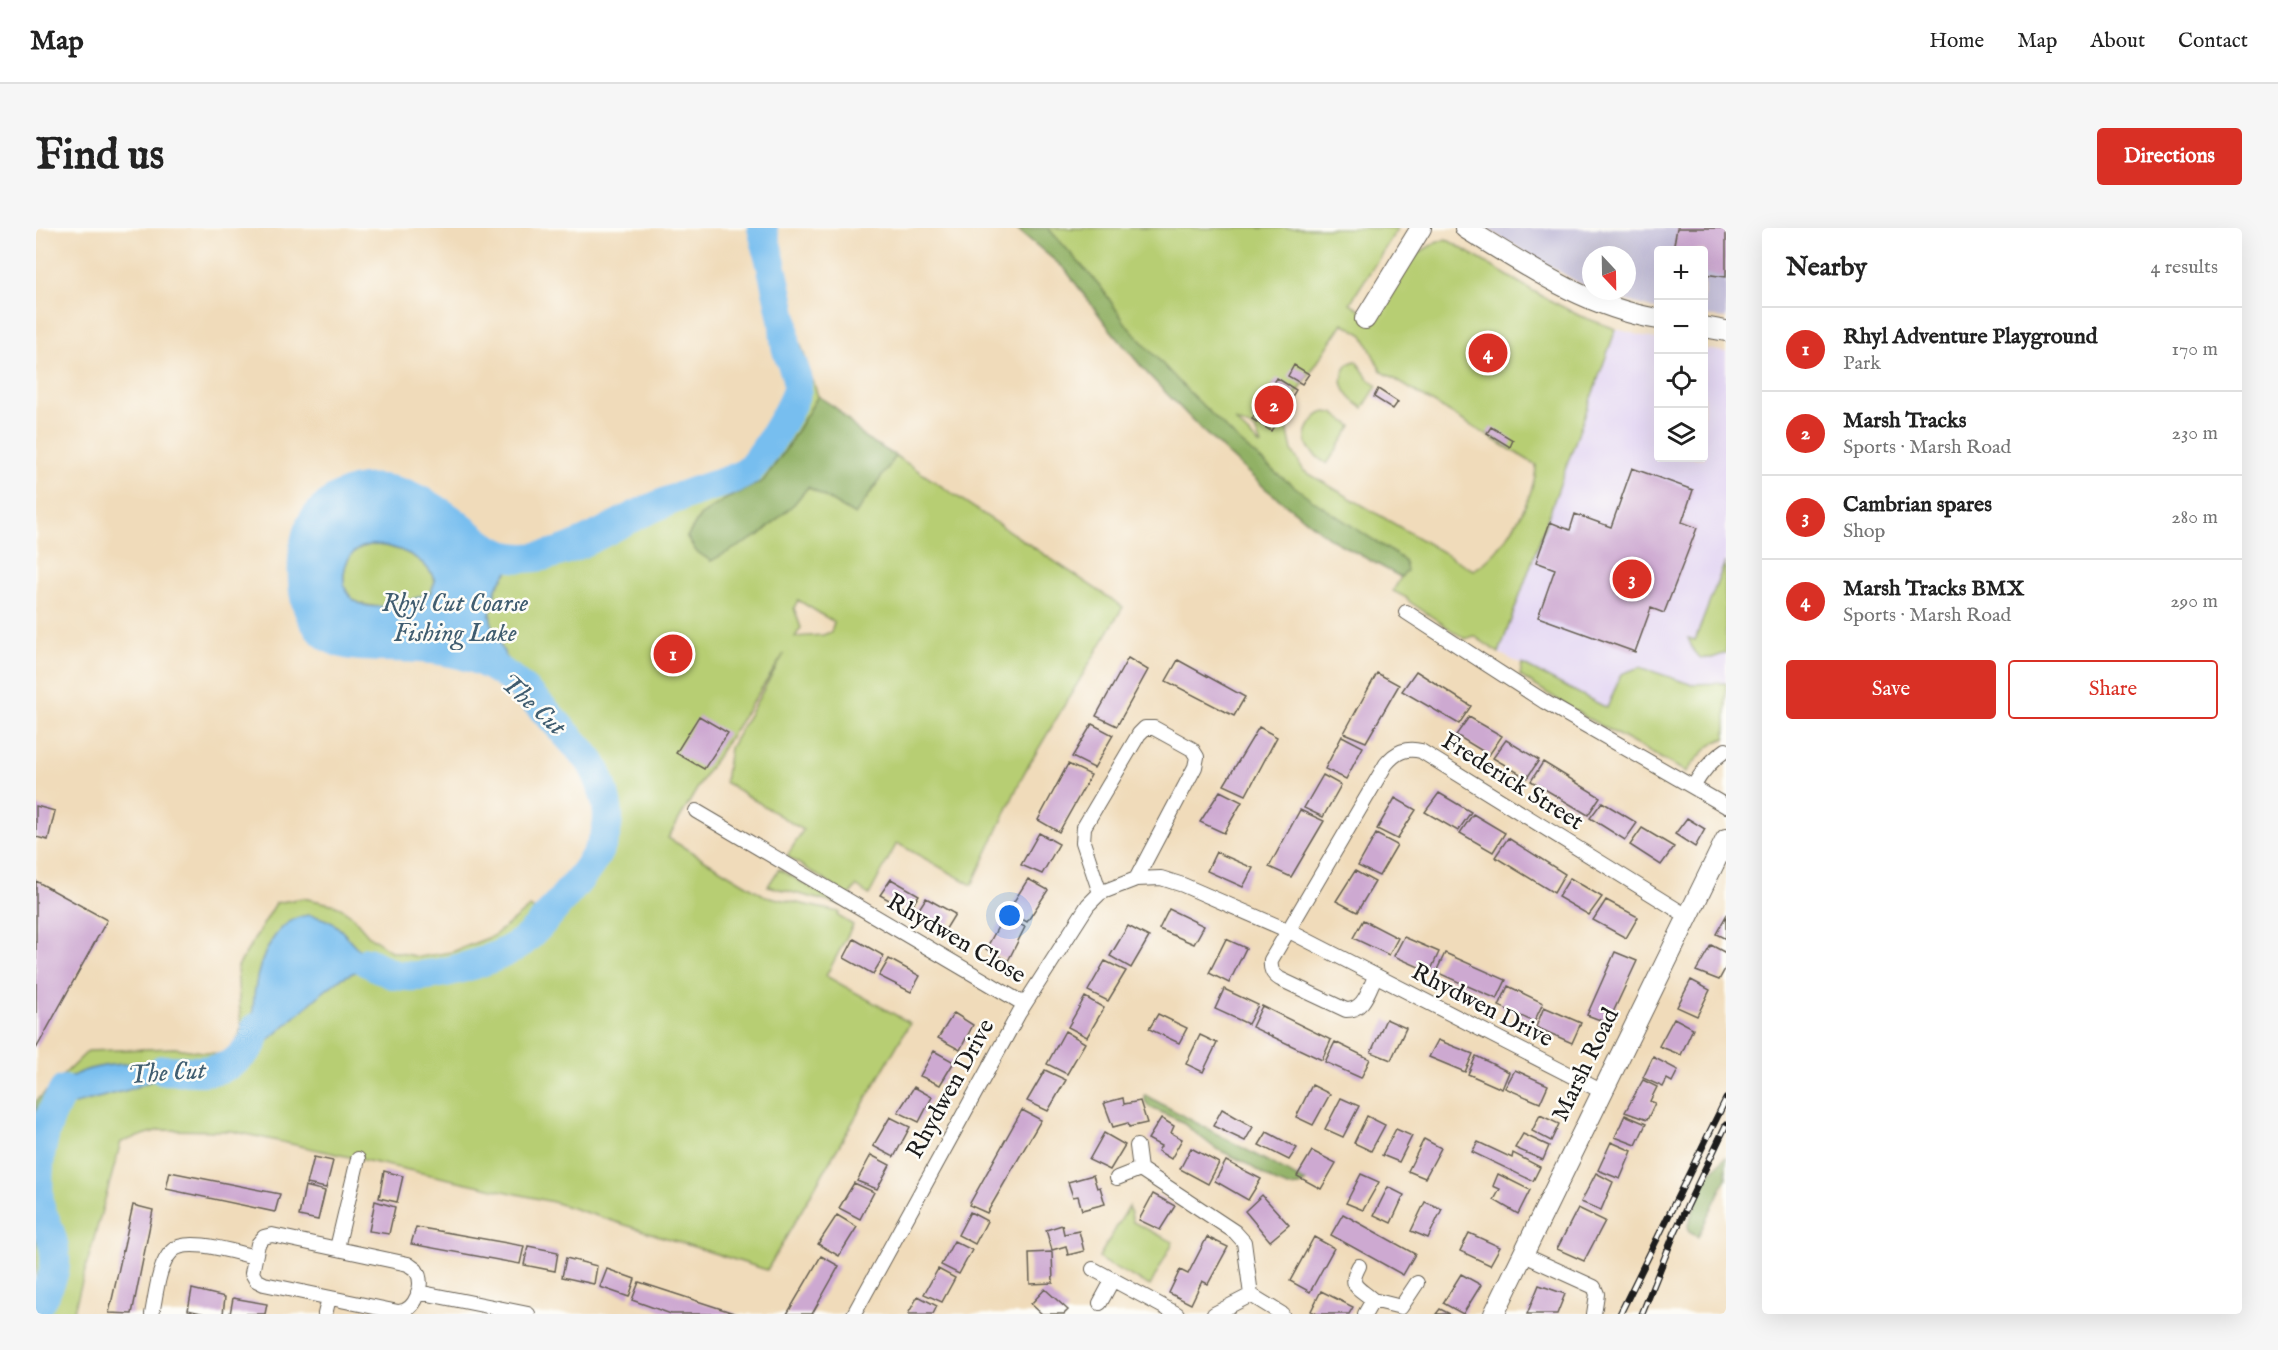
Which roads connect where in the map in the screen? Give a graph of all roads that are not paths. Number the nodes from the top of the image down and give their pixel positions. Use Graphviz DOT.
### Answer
graph roads {
  1 [pos="1421,228"];
  2 [pos="1465,228"];
  3 [pos="1654,318"];
  4 [pos="1365,319"];
  5 [pos="1708,328"];
  6 [pos="1726,331"];
  7 [pos="1406,612"];
  8 [pos="1726,750"];
  9 [pos="1693,787"];
  10 [pos="1726,806"];
  11 [pos="696,811"];
  12 [pos="1726,839"];
  13 [pos="1136,879"];
  14 [pos="1100,892"];
  15 [pos="1687,916"];
  16 [pos="1288,931"];
  17 [pos="1375,977"];
  18 [pos="1024,1004"];
  19 [pos="1601,1091"];
  20 [pos="1137,1146"];
  21 [pos="358,1159"];
  22 [pos="1140,1169"];
  23 [pos="1117,1178"];
  24 [pos="337,1248"];
  25 [pos="1524,1255"];
  26 [pos="255,1257"];
  27 [pos="1359,1266"];
  28 [pos="1093,1269"];
  29 [pos="1113,1279"];
  30 [pos="1417,1283"];
  31 [pos="418,1292"];
  32 [pos="1251,1295"];
  33 [pos="328,1298"];
  34 [pos="1373,1300"];
  35 [pos="1100,1303"];
  36 [pos="152,1314"];
  37 [pos="325,1314"];
  38 [pos="528,1314"];
  39 [pos="854,1314"];
  40 [pos="1177,1314"];
  41 [pos="1214,1314"];
  42 [pos="1282,1314"];
  43 [pos="1365,1314"];
  44 [pos="1494,1314"];
  45 [pos="1594,1314"];
  1 -- 4 [label="street"];
  2 -- 3 [label="street"];
  5 -- 6 [label="street"];
  7 -- 9 [label="street"];
  8 -- 9 [label="street"];
  9 -- 10 [label="street"];
  11 -- 18 [label="street, Rhydwen Close"];
  12 -- 15 [label="street, Marsh Road"];
  13 -- 14 [label="street, Rhydwen Drive"];
  13 -- 14 [label="street"];
  13 -- 16 [label="street, Rhydwen Drive"];
  14 -- 18 [label="street, Rhydwen Drive"];
  15 -- 16 [label="street, Frederick Street"];
  15 -- 19 [label="street, Marsh Road"];
  16 -- 17 [label="street, Rhydwen Drive"];
  16 -- 17 [label="street, Rhydwen Drive"];
  17 -- 19 [label="street, Rhydwen Drive"];
  18 -- 39 [label="street, Rhydwen Drive"];
  19 -- 25 [label="street, Marsh Road"];
  20 -- 22 [label="street"];
  21 -- 24 [label="street"];
  22 -- 23 [label="street"];
  22 -- 32 [label="street"];
  24 -- 26 [label="street"];
  24 -- 31 [label="street"];
  25 -- 44 [label="street, Marsh Road"];
  25 -- 45 [label="street"];
  26 -- 33 [label="street"];
  26 -- 36 [label="street"];
  27 -- 34 [label="street"];
  28 -- 29 [label="street"];
  29 -- 35 [label="street"];
  29 -- 40 [label="street"];
  30 -- 34 [label="street"];
  31 -- 33 [label="street"];
  31 -- 38 [label="street"];
  32 -- 41 [label="street"];
  32 -- 42 [label="street"];
  33 -- 37 [label="street"];
  34 -- 43 [label="street"];
}
